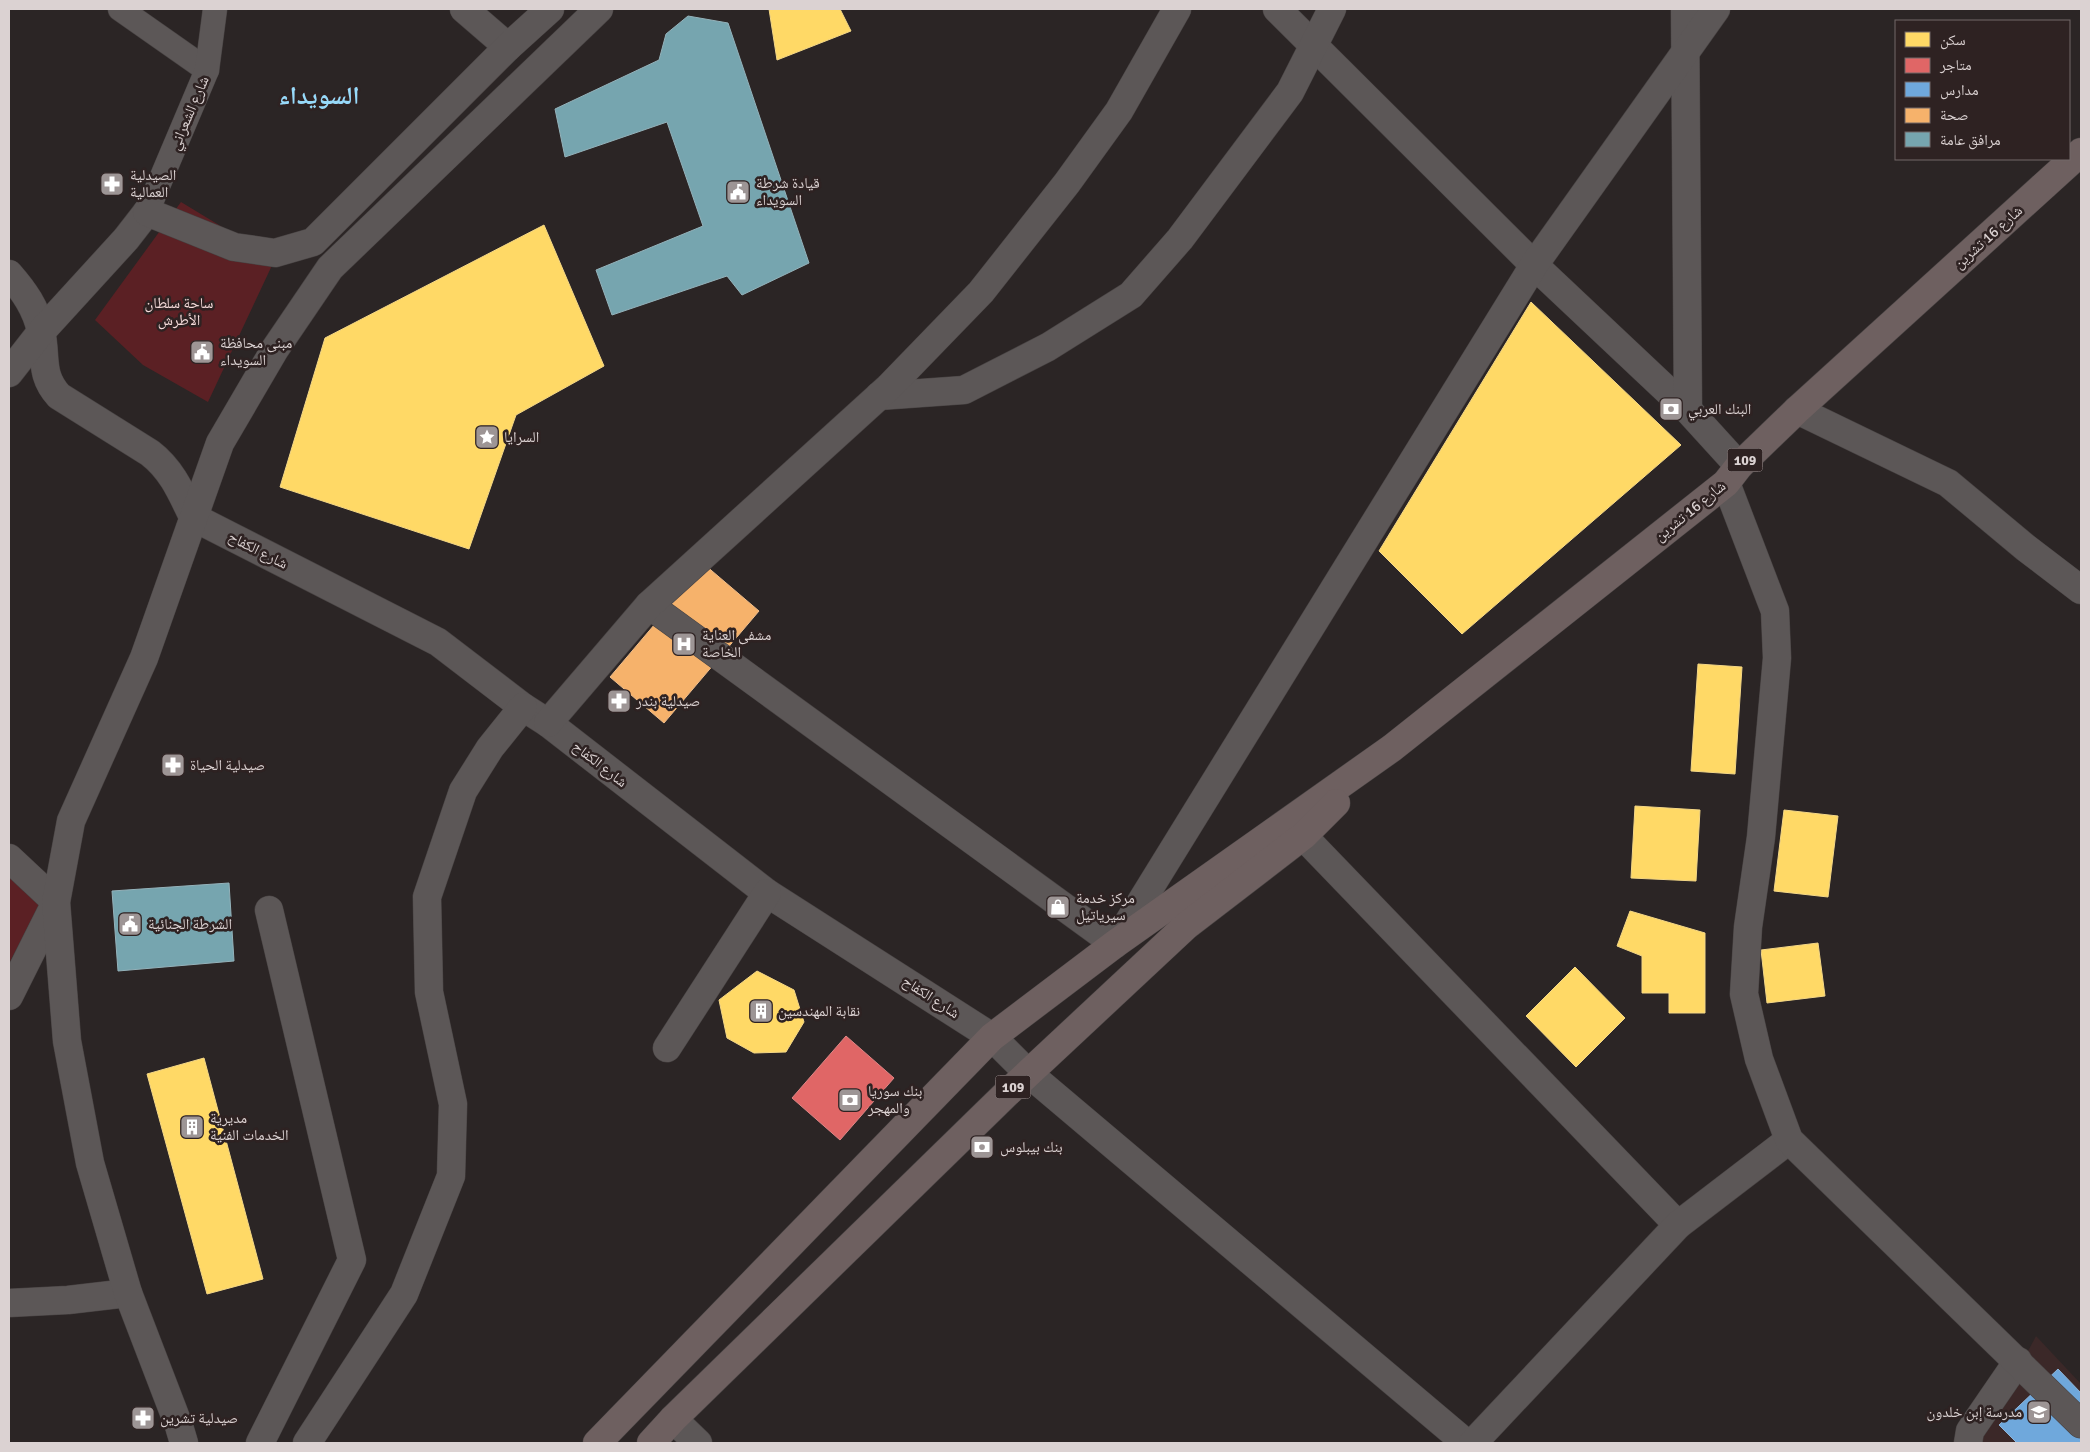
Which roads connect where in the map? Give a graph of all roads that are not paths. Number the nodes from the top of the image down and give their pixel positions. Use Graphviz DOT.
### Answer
graph roads {
  1 [pos="120,9"];
  2 [pos="215,9"];
  3 [pos="464,9"];
  4 [pos="550,9"];
  5 [pos="599,9"];
  6 [pos="1177,9"];
  7 [pos="1277,9"];
  8 [pos="1332,9"];
  9 [pos="1686,9"];
  10 [pos="1716,9"];
  11 [pos="1314,45"];
  12 [pos="508,47"];
  13 [pos="1686,49"];
  14 [pos="207,70"];
  15 [pos="2081,152"];
  16 [pos="147,212"];
  17 [pos="1534,265"];
  18 [pos="9,274"];
  19 [pos="41,332"];
  20 [pos="9,373"];
  21 [pos="879,396"];
  22 [pos="1688,410"];
  23 [pos="1797,410"];
  24 [pos="1732,475"];
  25 [pos="193,517"];
  26 [pos="2081,590"];
  27 [pos="649,605"];
  28 [pos="523,707"];
  29 [pos="548,723"];
  30 [pos="1392,748"];
  31 [pos="1303,836"];
  32 [pos="9,858"];
  33 [pos="767,893"];
  34 [pos="56,902"];
  35 [pos="269,910"];
  36 [pos="1114,944"];
  37 [pos="9,996"];
  38 [pos="992,1037"];
  39 [pos="667,1048"];
  40 [pos="1028,1072"];
  41 [pos="1789,1140"];
  42 [pos="1678,1225"];
  43 [pos="128,1293"];
  44 [pos="9,1303"];
  45 [pos="2018,1361"];
  46 [pos="673,1419"];
  47 [pos="2081,1424"];
  48 [pos="184,1438"];
  49 [pos="260,1443"];
  50 [pos="307,1443"];
  51 [pos="596,1443"];
  52 [pos="651,1443"];
  53 [pos="698,1443"];
  54 [pos="1466,1443"];
  55 [pos="1473,1443"];
  56 [pos="1968,1443"];
  1 -- 14 [label="street"];
  2 -- 14 [label="street, شارع الشعراني"];
  3 -- 12 [label="street"];
  4 -- 12 [label="street"];
  5 -- 25 [label="street"];
  6 -- 21 [label="street"];
  7 -- 11 [label="street"];
  8 -- 11 [label="street"];
  9 -- 13 [label="street"];
  10 -- 13 [label="street"];
  11 -- 17 [label="street"];
  11 -- 21 [label="street"];
  12 -- 16 [label="street"];
  13 -- 17 [label="street"];
  13 -- 22 [label="street"];
  14 -- 16 [label="street, شارع الشعراني"];
  15 -- 23 [label="main road, شارع 16 تشرين / 109"];
  16 -- 19 [label="street"];
  17 -- 22 [label="street"];
  17 -- 36 [label="street"];
  18 -- 19 [label="street"];
  19 -- 20 [label="street"];
  19 -- 25 [label="street"];
  21 -- 27 [label="street"];
  22 -- 24 [label="street"];
  23 -- 24 [label="main road, شارع 16 تشرين / 109"];
  23 -- 26 [label="street"];
  24 -- 30 [label="main road, شارع 16 تشرين / 109"];
  24 -- 41 [label="street"];
  25 -- 28 [label="street, شارع الكفاح"];
  25 -- 34 [label="street"];
  27 -- 29 [label="street"];
  27 -- 36 [label="street"];
  28 -- 29 [label="street, شارع الكفاح"];
  28 -- 50 [label="street"];
  29 -- 33 [label="street, شارع الكفاح"];
  30 -- 31 [label="main road, 109"];
  30 -- 36 [label="main road"];
  31 -- 40 [label="main road, 109"];
  31 -- 42 [label="street"];
  32 -- 34 [label="street"];
  33 -- 38 [label="street, شارع الكفاح"];
  33 -- 39 [label="street"];
  34 -- 37 [label="street"];
  34 -- 43 [label="street"];
  35 -- 49 [label="street"];
  36 -- 38 [label="main road"];
  38 -- 40 [label="street, شارع الكفاح"];
  38 -- 51 [label="main road"];
  40 -- 46 [label="main road, 109"];
  40 -- 54 [label="street, شارع الكفاح"];
  41 -- 42 [label="street"];
  41 -- 45 [label="street"];
  42 -- 55 [label="street"];
  43 -- 44 [label="street"];
  43 -- 48 [label="street"];
  45 -- 47 [label="street"];
  45 -- 56 [label="street"];
  46 -- 52 [label="main road, 109"];
  46 -- 53 [label="street"];
}
